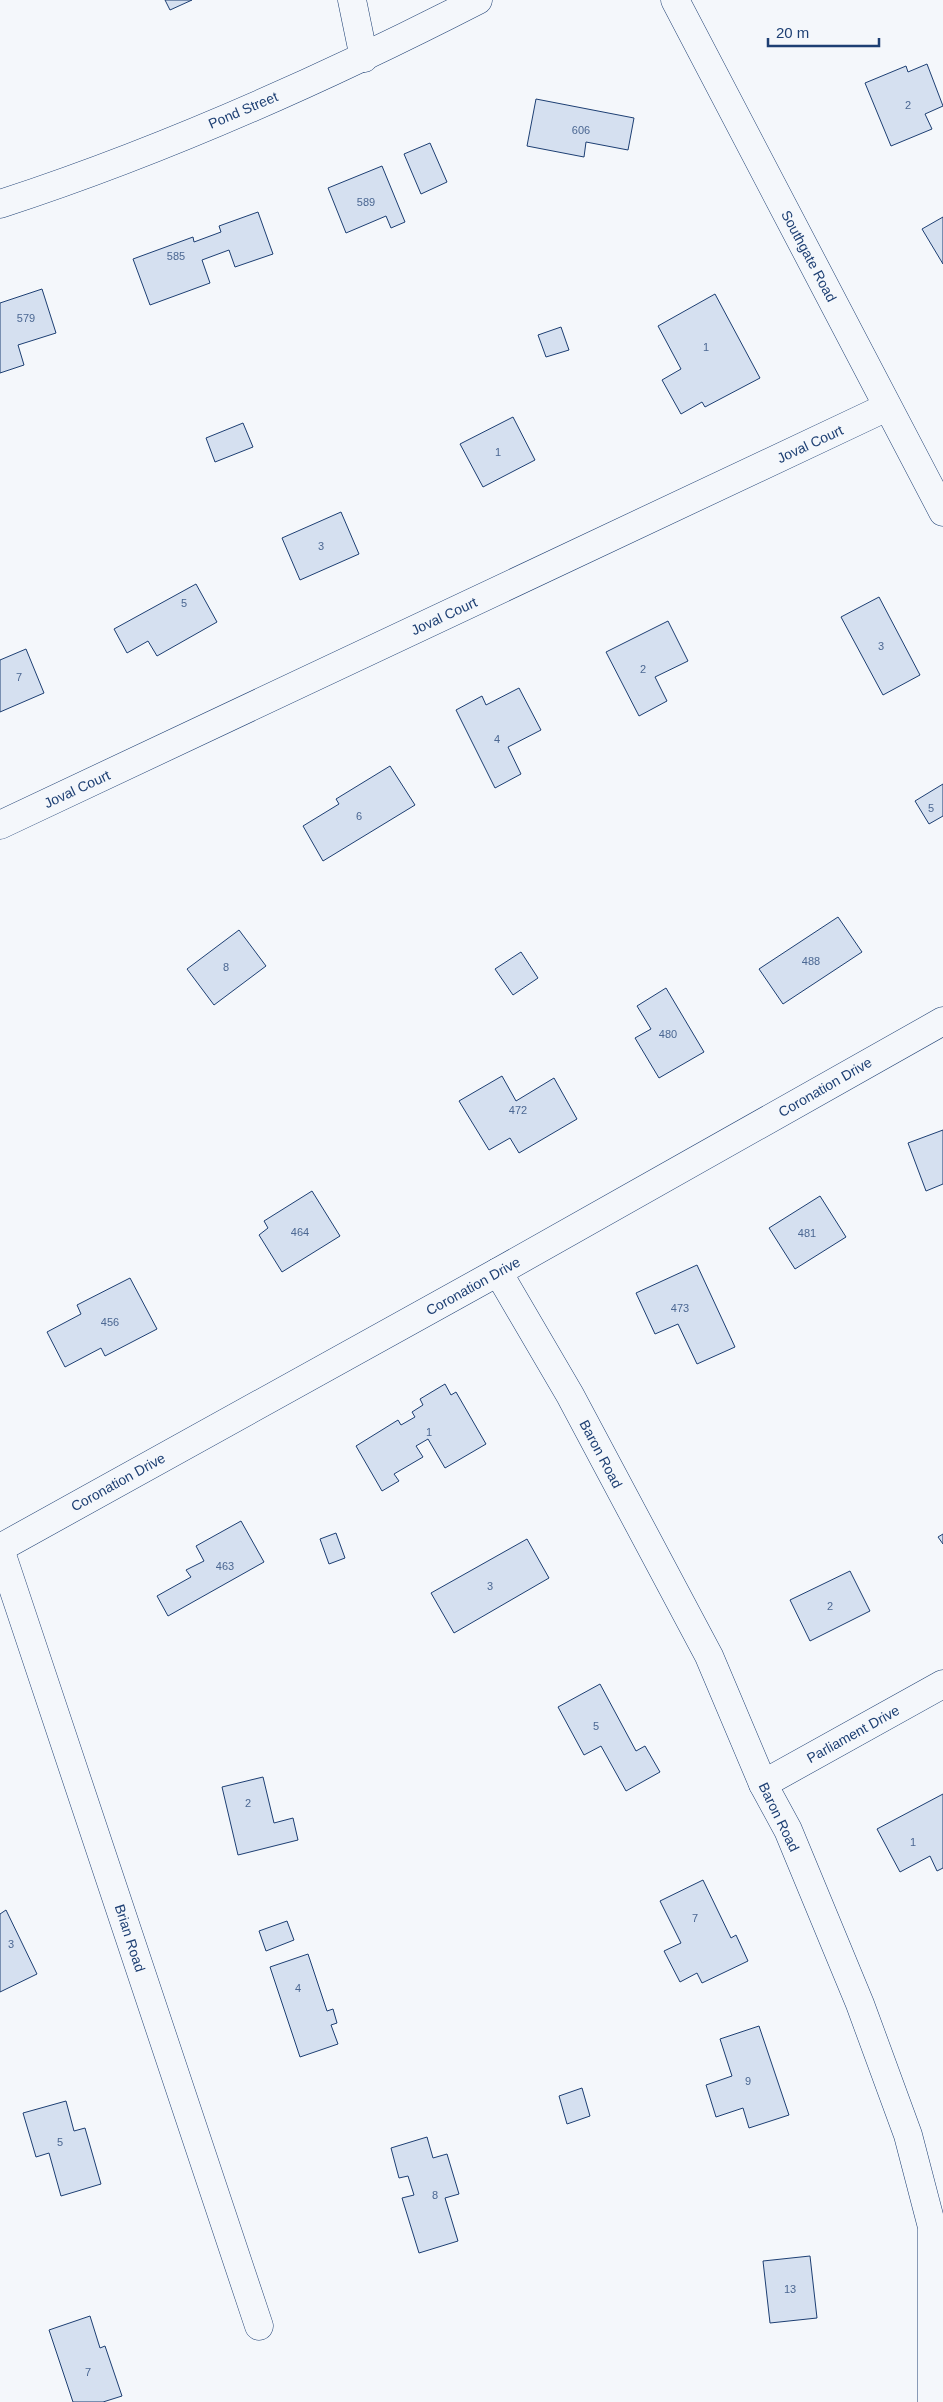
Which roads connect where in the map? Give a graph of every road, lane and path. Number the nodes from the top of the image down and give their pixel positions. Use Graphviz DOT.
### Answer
graph roads {
  1 [pos="352,0"];
  2 [pos="478,0"];
  3 [pos="675,0"];
  4 [pos="364,58"];
  5 [pos="0,204"];
  6 [pos="888,407"];
  7 [pos="943,512"];
  8 [pos="0,825"];
  9 [pos="943,1021"];
  10 [pos="498,1272"];
  11 [pos="0,1548"];
  12 [pos="943,1684"];
  13 [pos="763,1784"];
  14 [pos="259,2326"];
  15 [pos="932,2402"];
  1 -- 4 [label="street"];
  2 -- 4 [label="street, Pond Street"];
  3 -- 6 [label="street, Southgate Road"];
  4 -- 5 [label="street, Pond Street"];
  6 -- 7 [label="street, Southgate Road"];
  6 -- 8 [label="street, Joval Court"];
  9 -- 10 [label="street, Coronation Drive"];
  10 -- 11 [label="street, Coronation Drive"];
  10 -- 13 [label="street, Baron Road"];
  11 -- 14 [label="street, Brian Road"];
  12 -- 13 [label="street, Parliament Drive"];
  13 -- 15 [label="street, Baron Road"];
}
